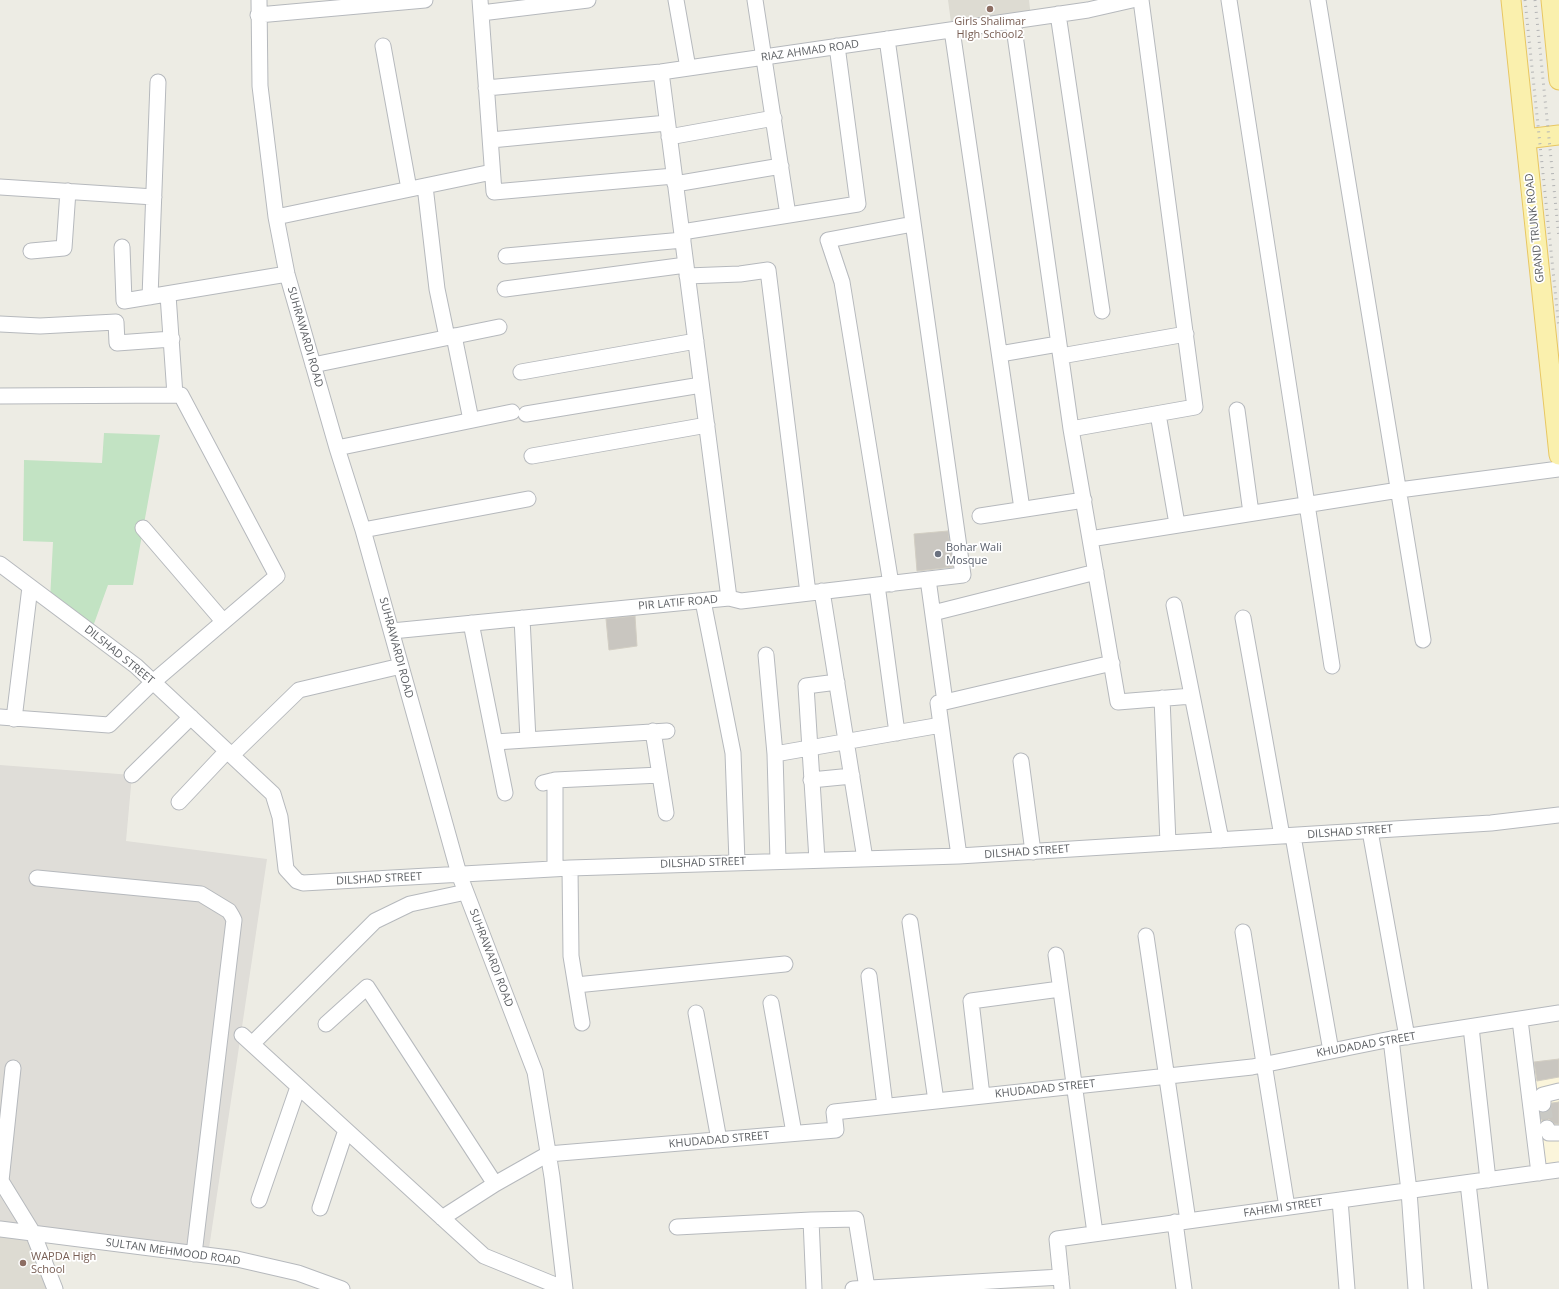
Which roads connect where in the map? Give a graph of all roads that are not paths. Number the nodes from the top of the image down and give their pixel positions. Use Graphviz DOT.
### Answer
graph roads {
  1 [pos="425,0"];
  2 [pos="588,0"];
  3 [pos="676,0"];
  4 [pos="755,0"];
  5 [pos="1132,0"];
  6 [pos="1141,0"];
  7 [pos="1229,0"];
  8 [pos="1318,0"];
  9 [pos="1511,0"];
  10 [pos="1551,0"];
  11 [pos="1084,5"];
  12 [pos="259,7"];
  13 [pos="480,7"];
  14 [pos="1058,14"];
  15 [pos="1013,21"];
  16 [pos="952,30"];
  17 [pos="887,39"];
  18 [pos="383,46"];
  19 [pos="837,46"];
  20 [pos="765,57"];
  21 [pos="688,68"];
  22 [pos="661,72"];
  23 [pos="1559,80"];
  24 [pos="158,82"];
  25 [pos="486,88"];
  26 [pos="774,118"];
  27 [pos="668,130"];
  28 [pos="1559,135"];
  29 [pos="491,140"];
  30 [pos="1526,140"];
  31 [pos="781,166"];
  32 [pos="492,172"];
  33 [pos="675,180"];
  34 [pos="425,186"];
  35 [pos="0,187"];
  36 [pos="409,189"];
  37 [pos="68,191"];
  38 [pos="154,197"];
  39 [pos="788,215"];
  40 [pos="276,217"];
  41 [pos="913,224"];
  42 [pos="682,236"];
  43 [pos="122,247"];
  44 [pos="31,251"];
  45 [pos="506,256"];
  46 [pos="686,270"];
  47 [pos="287,274"];
  48 [pos="505,289"];
  49 [pos="168,295"];
  50 [pos="150,297"];
  51 [pos="1102,311"];
  52 [pos="0,324"];
  53 [pos="500,327"];
  54 [pos="1186,334"];
  55 [pos="451,337"];
  56 [pos="172,339"];
  57 [pos="696,341"];
  58 [pos="1059,350"];
  59 [pos="1000,354"];
  60 [pos="313,365"];
  61 [pos="521,372"];
  62 [pos="701,385"];
  63 [pos="175,395"];
  64 [pos="0,396"];
  65 [pos="1237,410"];
  66 [pos="1158,414"];
  67 [pos="471,420"];
  68 [pos="706,425"];
  69 [pos="1071,429"];
  70 [pos="336,448"];
  71 [pos="1559,455"];
  72 [pos="532,456"];
  73 [pos="1559,469"];
  74 [pos="1399,490"];
  75 [pos="528,499"];
  76 [pos="1084,500"];
  77 [pos="1308,504"];
  78 [pos="1022,510"];
  79 [pos="1251,513"];
  80 [pos="980,516"];
  81 [pos="1178,524"];
  82 [pos="143,528"];
  83 [pos="363,530"];
  84 [pos="1090,539"];
  85 [pos="0,564"];
  86 [pos="1096,572"];
  87 [pos="928,579"];
  88 [pos="884,584"];
  89 [pos="30,587"];
  90 [pos="815,592"];
  91 [pos="729,598"];
  92 [pos="703,601"];
  93 [pos="1174,605"];
  94 [pos="933,613"];
  95 [pos="522,618"];
  96 [pos="1243,618"];
  97 [pos="223,621"];
  98 [pos="471,623"];
  99 [pos="392,631"];
  100 [pos="1423,640"];
  101 [pos="766,655"];
  102 [pos="1112,663"];
  103 [pos="402,666"];
  104 [pos="1332,666"];
  105 [pos="153,682"];
  106 [pos="837,682"];
  107 [pos="1192,696"];
  108 [pos="1162,698"];
  109 [pos="945,702"];
  110 [pos="190,717"];
  111 [pos="7,718"];
  112 [pos="941,725"];
  113 [pos="897,733"];
  114 [pos="528,740"];
  115 [pos="495,742"];
  116 [pos="847,742"];
  117 [pos="810,749"];
  118 [pos="230,753"];
  119 [pos="775,754"];
  120 [pos="1021,761"];
  121 [pos="660,775"];
  122 [pos="132,776"];
  123 [pos="852,776"];
  124 [pos="812,780"];
  125 [pos="505,793"];
  126 [pos="179,802"];
  127 [pos="666,813"];
  128 [pos="1559,815"];
  129 [pos="1370,831"];
  130 [pos="1287,836"];
  131 [pos="1221,840"];
  132 [pos="1168,843"];
  133 [pos="1032,852"];
  134 [pos="958,856"];
  135 [pos="865,859"];
  136 [pos="817,860"];
  137 [pos="778,861"];
  138 [pos="737,862"];
  139 [pos="570,868"];
  140 [pos="555,869"];
  141 [pos="459,874"];
  142 [pos="37,878"];
  143 [pos="466,892"];
  144 [pos="910,922"];
  145 [pos="1244,932"];
  146 [pos="1146,936"];
  147 [pos="1056,955"];
  148 [pos="785,964"];
  149 [pos="869,976"];
  150 [pos="576,985"];
  151 [pos="1060,989"];
  152 [pos="771,1003"];
  153 [pos="696,1013"];
  154 [pos="1559,1013"];
  155 [pos="1520,1020"];
  156 [pos="582,1023"];
  157 [pos="326,1024"];
  158 [pos="1471,1027"];
  159 [pos="1407,1037"];
  160 [pos="1391,1039"];
  161 [pos="1331,1051"];
  162 [pos="1265,1064"];
  163 [pos="13,1068"];
  164 [pos="1167,1076"];
  165 [pos="298,1086"];
  166 [pos="1074,1086"];
  167 [pos="1559,1091"];
  168 [pos="982,1096"];
  169 [pos="936,1101"];
  170 [pos="1543,1104"];
  171 [pos="885,1106"];
  172 [pos="346,1130"];
  173 [pos="794,1133"];
  174 [pos="719,1140"];
  175 [pos="548,1154"];
  176 [pos="1559,1170"];
  177 [pos="1539,1173"];
  178 [pos="1488,1180"];
  179 [pos="1468,1183"];
  180 [pos="494,1184"];
  181 [pos="1409,1191"];
  182 [pos="259,1200"];
  183 [pos="1340,1200"];
  184 [pos="1287,1207"];
  185 [pos="320,1208"];
  186 [pos="442,1218"];
  187 [pos="811,1220"];
  188 [pos="1182,1222"];
  189 [pos="678,1228"];
  190 [pos="0,1229"];
  191 [pos="33,1233"];
  192 [pos="1095,1233"];
  193 [pos="194,1254"];
  194 [pos="1062,1283"];
  195 [pos="55,1289"];
  196 [pos="342,1289"];
  197 [pos="566,1289"];
  198 [pos="814,1289"];
  199 [pos="860,1289"];
  200 [pos="1184,1289"];
  201 [pos="1347,1289"];
  202 [pos="1416,1289"];
  203 [pos="1480,1289"];
  1 -- 12 [label="street"];
  2 -- 13 [label="street"];
  3 -- 21 [label="street"];
  4 -- 20 [label="street"];
  5 -- 11 [label="street, RIAZ AHMAD ROAD"];
  6 -- 54 [label="street"];
  7 -- 77 [label="street"];
  8 -- 74 [label="street"];
  9 -- 30 [label="main road, GRAND TRUNK ROAD"];
  10 -- 23 [label="main road"];
  11 -- 14 [label="street, RIAZ AHMAD ROAD"];
  12 -- 40 [label="street, SUHRAWARDI ROAD"];
  13 -- 25 [label="street"];
  14 -- 15 [label="street, RIAZ AHMAD ROAD"];
  14 -- 51 [label="street"];
  15 -- 16 [label="street, RIAZ AHMAD ROAD"];
  15 -- 58 [label="street"];
  16 -- 17 [label="street, RIAZ AHMAD ROAD"];
  16 -- 59 [label="street"];
  17 -- 19 [label="street, RIAZ AHMAD ROAD"];
  17 -- 41 [label="street"];
  18 -- 36 [label="street"];
  19 -- 20 [label="street, RIAZ AHMAD ROAD"];
  19 -- 39 [label="street"];
  20 -- 21 [label="street, RIAZ AHMAD ROAD"];
  20 -- 26 [label="street"];
  21 -- 22 [label="street, RIAZ AHMAD ROAD"];
  22 -- 25 [label="street, RIAZ AHMAD ROAD"];
  22 -- 27 [label="street"];
  24 -- 38 [label="street"];
  25 -- 29 [label="street"];
  26 -- 27 [label="street"];
  26 -- 31 [label="street"];
  27 -- 29 [label="street"];
  27 -- 33 [label="street"];
  28 -- 30 [label="main road"];
  29 -- 32 [label="street"];
  30 -- 71 [label="main road, GRAND TRUNK ROAD"];
  31 -- 33 [label="street"];
  31 -- 39 [label="street"];
  32 -- 33 [label="street"];
  32 -- 34 [label="street"];
  33 -- 42 [label="street"];
  34 -- 36 [label="street"];
  34 -- 55 [label="street"];
  35 -- 37 [label="street"];
  36 -- 40 [label="street"];
  37 -- 38 [label="street"];
  37 -- 44 [label="street"];
  38 -- 50 [label="street"];
  39 -- 42 [label="street"];
  40 -- 47 [label="street, SUHRAWARDI ROAD"];
  41 -- 87 [label="street, PIR LATIF ROAD"];
  41 -- 88 [label="street"];
  42 -- 45 [label="street"];
  42 -- 46 [label="street"];
  43 -- 50 [label="street"];
  46 -- 48 [label="street"];
  46 -- 57 [label="street"];
  46 -- 90 [label="street"];
  47 -- 49 [label="street"];
  47 -- 60 [label="street, SUHRAWARDI ROAD"];
  49 -- 50 [label="street"];
  49 -- 56 [label="street"];
  52 -- 56 [label="street"];
  53 -- 55 [label="street"];
  54 -- 58 [label="street"];
  54 -- 66 [label="street"];
  55 -- 60 [label="street"];
  55 -- 67 [label="street"];
  56 -- 63 [label="street"];
  57 -- 61 [label="street"];
  57 -- 62 [label="street"];
  58 -- 59 [label="street"];
  58 -- 69 [label="street"];
  59 -- 78 [label="street"];
  60 -- 70 [label="street, SUHRAWARDI ROAD"];
  62 -- 67 [label="street"];
  62 -- 68 [label="street"];
  63 -- 64 [label="street"];
  63 -- 97 [label="street"];
  65 -- 79 [label="street"];
  66 -- 69 [label="street"];
  66 -- 81 [label="street"];
  67 -- 70 [label="street"];
  68 -- 72 [label="street"];
  68 -- 91 [label="street"];
  69 -- 76 [label="street"];
  70 -- 83 [label="street, SUHRAWARDI ROAD"];
  73 -- 74 [label="street"];
  74 -- 77 [label="street"];
  74 -- 100 [label="street"];
  75 -- 83 [label="street"];
  76 -- 78 [label="street"];
  76 -- 84 [label="street"];
  77 -- 79 [label="street"];
  77 -- 104 [label="street"];
  78 -- 80 [label="street"];
  79 -- 81 [label="street"];
  81 -- 84 [label="street"];
  82 -- 97 [label="street"];
  83 -- 99 [label="street, SUHRAWARDI ROAD"];
  84 -- 86 [label="street"];
  85 -- 89 [label="street, DILSHAD STREET"];
  86 -- 94 [label="street"];
  86 -- 102 [label="street"];
  87 -- 88 [label="street, PIR LATIF ROAD"];
  87 -- 94 [label="street"];
  88 -- 90 [label="street, PIR LATIF ROAD"];
  88 -- 113 [label="street"];
  89 -- 105 [label="street, DILSHAD STREET"];
  89 -- 111 [label="street"];
  90 -- 91 [label="street, PIR LATIF ROAD"];
  90 -- 106 [label="street"];
  91 -- 92 [label="street, PIR LATIF ROAD"];
  92 -- 95 [label="street, PIR LATIF ROAD"];
  92 -- 138 [label="street"];
  93 -- 107 [label="street"];
  94 -- 109 [label="street"];
  95 -- 98 [label="street, PIR LATIF ROAD"];
  95 -- 114 [label="street"];
  96 -- 130 [label="street"];
  97 -- 105 [label="street"];
  98 -- 99 [label="street, PIR LATIF ROAD"];
  98 -- 115 [label="street"];
  99 -- 103 [label="street, SUHRAWARDI ROAD"];
  101 -- 119 [label="street"];
  102 -- 108 [label="street"];
  102 -- 109 [label="street"];
  103 -- 118 [label="street"];
  103 -- 141 [label="street, SUHRAWARDI ROAD"];
  105 -- 110 [label="street, DILSHAD STREET"];
  105 -- 111 [label="street"];
  106 -- 116 [label="street"];
  106 -- 117 [label="street"];
  107 -- 108 [label="street"];
  107 -- 131 [label="street"];
  108 -- 132 [label="street"];
  109 -- 112 [label="street"];
  110 -- 118 [label="street, DILSHAD STREET"];
  110 -- 122 [label="street"];
  112 -- 113 [label="street"];
  112 -- 134 [label="street"];
  113 -- 116 [label="street"];
  114 -- 115 [label="street"];
  114 -- 121 [label="street"];
  115 -- 125 [label="street"];
  116 -- 117 [label="street"];
  116 -- 123 [label="street"];
  117 -- 119 [label="street"];
  117 -- 124 [label="street"];
  118 -- 126 [label="street"];
  118 -- 141 [label="street, DILSHAD STREET"];
  119 -- 137 [label="street"];
  120 -- 133 [label="street"];
  121 -- 127 [label="street"];
  121 -- 140 [label="street"];
  123 -- 124 [label="street"];
  123 -- 135 [label="street"];
  124 -- 136 [label="street"];
  128 -- 129 [label="street, DILSHAD STREET"];
  129 -- 130 [label="street, DILSHAD STREET"];
  129 -- 159 [label="street"];
  130 -- 131 [label="street, DILSHAD STREET"];
  130 -- 161 [label="street"];
  131 -- 132 [label="street, DILSHAD STREET"];
  132 -- 133 [label="street, DILSHAD STREET"];
  133 -- 134 [label="street, DILSHAD STREET"];
  134 -- 135 [label="street, DILSHAD STREET"];
  135 -- 136 [label="street, DILSHAD STREET"];
  136 -- 137 [label="street, DILSHAD STREET"];
  137 -- 138 [label="street, DILSHAD STREET"];
  138 -- 139 [label="street, DILSHAD STREET"];
  139 -- 140 [label="street, DILSHAD STREET"];
  139 -- 150 [label="street"];
  140 -- 141 [label="street, DILSHAD STREET"];
  141 -- 143 [label="street, SUHRAWARDI ROAD"];
  142 -- 193 [label="street"];
  143 -- 165 [label="street"];
  143 -- 175 [label="street, SUHRAWARDI ROAD"];
  144 -- 169 [label="street"];
  145 -- 162 [label="street"];
  146 -- 164 [label="street"];
  147 -- 151 [label="street"];
  148 -- 150 [label="street"];
  149 -- 171 [label="street"];
  150 -- 156 [label="street"];
  151 -- 166 [label="street"];
  151 -- 168 [label="street"];
  152 -- 173 [label="street"];
  153 -- 174 [label="street"];
  154 -- 155 [label="street, KHUDADAD STREET"];
  155 -- 158 [label="street, KHUDADAD STREET"];
  155 -- 177 [label="street"];
  157 -- 180 [label="street"];
  158 -- 159 [label="street, KHUDADAD STREET"];
  158 -- 178 [label="street"];
  159 -- 160 [label="street, KHUDADAD STREET"];
  160 -- 161 [label="street, KHUDADAD STREET"];
  160 -- 181 [label="street"];
  161 -- 162 [label="street, KHUDADAD STREET"];
  162 -- 164 [label="street, KHUDADAD STREET"];
  162 -- 184 [label="street"];
  163 -- 191 [label="street"];
  164 -- 166 [label="street, KHUDADAD STREET"];
  164 -- 188 [label="street"];
  165 -- 172 [label="street"];
  165 -- 182 [label="street"];
  166 -- 168 [label="street, KHUDADAD STREET"];
  166 -- 192 [label="street"];
  167 -- 170 [label="street"];
  168 -- 169 [label="street, KHUDADAD STREET"];
  169 -- 171 [label="street, KHUDADAD STREET"];
  171 -- 173 [label="street, KHUDADAD STREET"];
  172 -- 185 [label="street"];
  172 -- 186 [label="street"];
  173 -- 174 [label="street, KHUDADAD STREET"];
  174 -- 175 [label="street, KHUDADAD STREET"];
  175 -- 180 [label="street"];
  175 -- 197 [label="street, SUHRAWARDI ROAD"];
  176 -- 177 [label="street, FAHEMI STREET"];
  177 -- 178 [label="street, FAHEMI STREET"];
  178 -- 179 [label="street, FAHEMI STREET"];
  179 -- 181 [label="street, FAHEMI STREET"];
  179 -- 203 [label="street"];
  180 -- 186 [label="street"];
  181 -- 183 [label="street, FAHEMI STREET"];
  181 -- 202 [label="street"];
  183 -- 184 [label="street, FAHEMI STREET"];
  183 -- 201 [label="street"];
  184 -- 188 [label="street, FAHEMI STREET"];
  186 -- 197 [label="street"];
  187 -- 189 [label="street"];
  187 -- 198 [label="street"];
  187 -- 199 [label="street"];
  188 -- 192 [label="street, FAHEMI STREET"];
  188 -- 200 [label="street"];
  190 -- 191 [label="street, SULTAN MEHMOOD ROAD"];
  191 -- 193 [label="street, SULTAN MEHMOOD ROAD"];
  191 -- 195 [label="street"];
  192 -- 194 [label="street, FAHEMI STREET"];
  193 -- 196 [label="street, SULTAN MEHMOOD ROAD"];
  194 -- 199 [label="street"];
}
